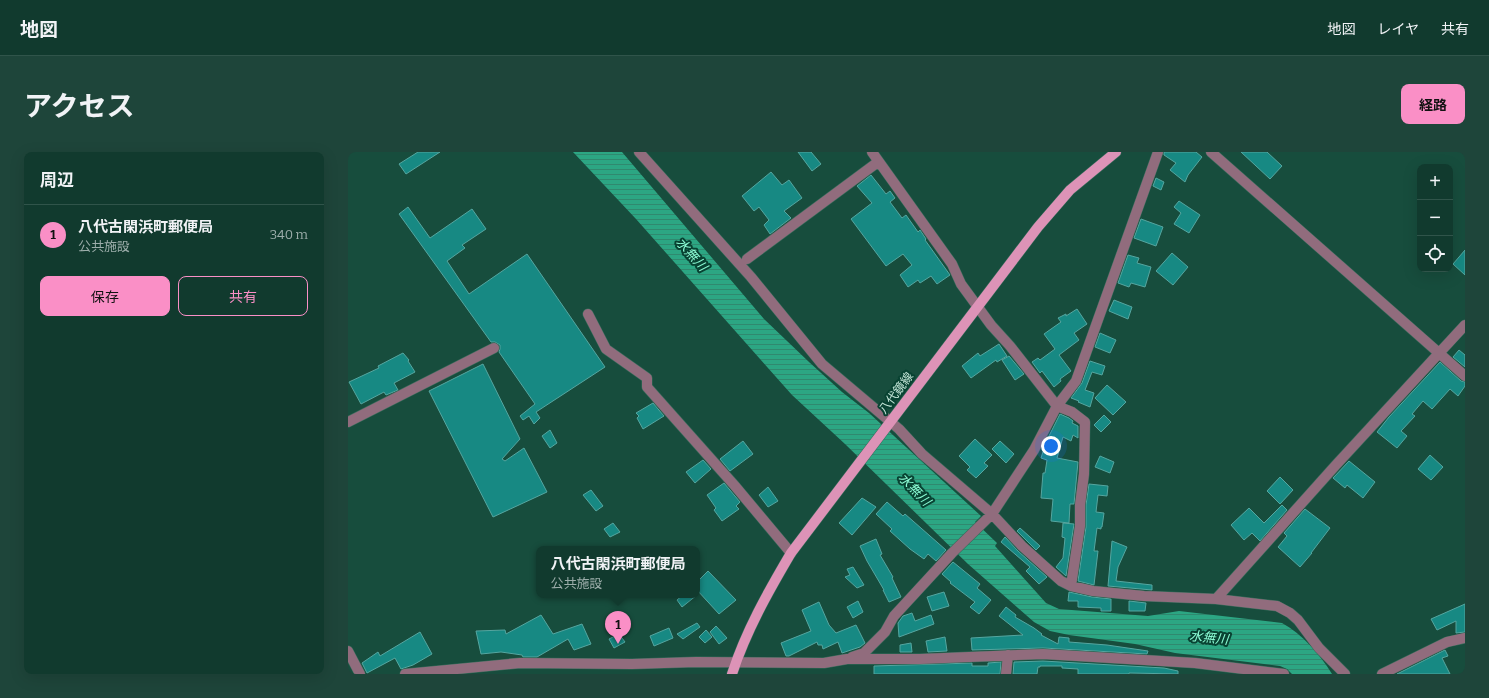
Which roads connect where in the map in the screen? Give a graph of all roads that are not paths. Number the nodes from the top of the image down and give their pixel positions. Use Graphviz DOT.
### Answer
graph roads {
  1 [pos="639,152"];
  2 [pos="872,152"];
  3 [pos="1116,152"];
  4 [pos="1158,152"];
  5 [pos="1211,152"];
  6 [pos="878,162"];
  7 [pos="747,259"];
  8 [pos="978,306"];
  9 [pos="588,314"];
  10 [pos="1465,324"];
  11 [pos="494,348"];
  12 [pos="1438,354"];
  13 [pos="1465,376"];
  14 [pos="1057,406"];
  15 [pos="348,422"];
  16 [pos="890,423"];
  17 [pos="992,514"];
  18 [pos="791,552"];
  19 [pos="1072,586"];
  20 [pos="1216,599"];
  21 [pos="1465,638"];
  22 [pos="348,651"];
  23 [pos="1008,655"];
  24 [pos="847,659"];
  25 [pos="736,662"];
  26 [pos="360,674"];
  27 [pos="405,674"];
  28 [pos="732,674"];
  29 [pos="1006,674"];
  30 [pos="1284,674"];
  31 [pos="1345,674"];
  32 [pos="1382,674"];
  1 -- 16 [label="street"];
  2 -- 6 [label="street"];
  3 -- 8 [label="main road, 八代鏡線"];
  4 -- 14 [label="street"];
  5 -- 12 [label="street"];
  6 -- 7 [label="street"];
  6 -- 8 [label="street"];
  8 -- 14 [label="street"];
  8 -- 16 [label="main road, 八代鏡線"];
  9 -- 18 [label="street"];
  10 -- 12 [label="street"];
  11 -- 15 [label="street"];
  12 -- 13 [label="street"];
  12 -- 20 [label="street"];
  14 -- 17 [label="street"];
  14 -- 19 [label="street"];
  16 -- 17 [label="street"];
  16 -- 18 [label="main road, 八代鏡線"];
  17 -- 19 [label="street"];
  17 -- 24 [label="street"];
  18 -- 25 [label="main road, 八代鏡線"];
  19 -- 20 [label="street"];
  20 -- 31 [label="street"];
  21 -- 32 [label="street"];
  22 -- 26 [label="street"];
  23 -- 24 [label="street"];
  23 -- 29 [label="street"];
  23 -- 30 [label="street"];
  24 -- 25 [label="street"];
  25 -- 27 [label="street"];
  25 -- 28 [label="main road, 八代鏡線"];
}
